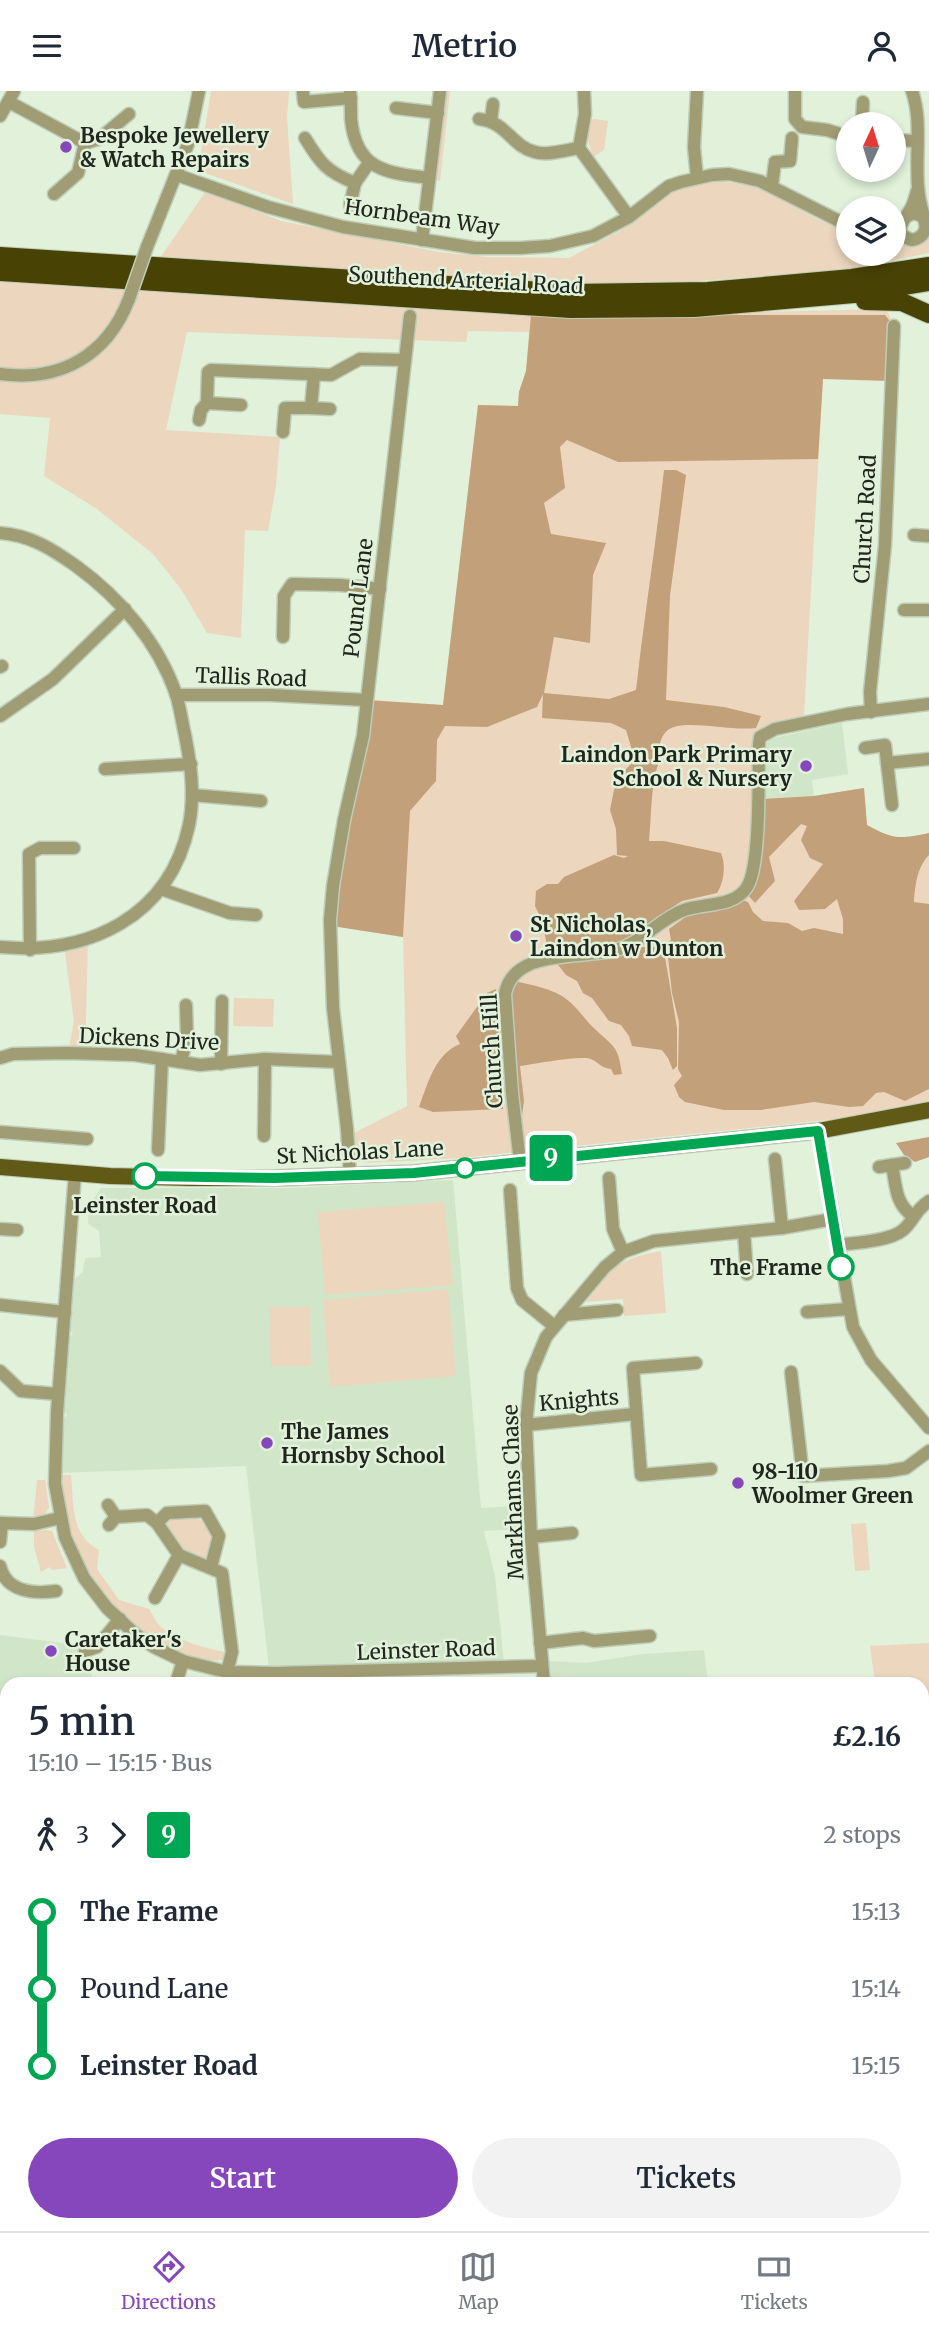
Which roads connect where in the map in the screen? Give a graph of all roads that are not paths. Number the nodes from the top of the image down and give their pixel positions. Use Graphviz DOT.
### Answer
graph roads {
  1 [pos="200,91"];
  2 [pos="440,91"];
  3 [pos="584,91"];
  4 [pos="697,91"];
  5 [pos="795,91"];
  6 [pos="912,91"];
  7 [pos="922,91"];
  8 [pos="303,93"];
  9 [pos="351,95"];
  10 [pos="11,97"];
  11 [pos="863,101"];
  12 [pos="493,104"];
  13 [pos="916,107"];
  14 [pos="396,108"];
  15 [pos="110,112"];
  16 [pos="863,112"];
  17 [pos="438,114"];
  18 [pos="0,116"];
  19 [pos="836,133"];
  20 [pos="304,138"];
  21 [pos="792,138"];
  22 [pos="906,141"];
  23 [pos="916,141"];
  24 [pos="85,143"];
  25 [pos="579,148"];
  26 [pos="369,163"];
  27 [pos="177,175"];
  28 [pos="429,178"];
  29 [pos="697,178"];
  30 [pos="355,183"];
  31 [pos="772,186"];
  32 [pos="918,187"];
  33 [pos="54,194"];
  34 [pos="349,205"];
  35 [pos="906,214"];
  36 [pos="629,217"];
  37 [pos="906,217"];
  38 [pos="836,219"];
  39 [pos="924,229"];
  40 [pos="906,234"];
  41 [pos="906,234"];
  42 [pos="422,240"];
  43 [pos="0,256"];
  44 [pos="929,266"];
  45 [pos="0,272"];
  46 [pos="929,282"];
  47 [pos="694,308"];
  48 [pos="929,314"];
  49 [pos="410,316"];
  50 [pos="894,326"];
  51 [pos="405,360"];
  52 [pos="0,374"];
  53 [pos="313,374"];
  54 [pos="207,403"];
  55 [pos="241,405"];
  56 [pos="311,408"];
  57 [pos="330,409"];
  58 [pos="200,420"];
  59 [pos="283,432"];
  60 [pos="0,533"];
  61 [pos="914,535"];
  62 [pos="929,535"];
  63 [pos="380,589"];
  64 [pos="125,609"];
  65 [pos="904,610"];
  66 [pos="929,610"];
  67 [pos="283,637"];
  68 [pos="176,695"];
  69 [pos="366,701"];
  70 [pos="929,704"];
  71 [pos="871,712"];
  72 [pos="0,716"];
  73 [pos="865,748"];
  74 [pos="929,758"];
  75 [pos="887,763"];
  76 [pos="191,764"];
  77 [pos="105,769"];
  78 [pos="192,795"];
  79 [pos="261,800"];
  80 [pos="892,805"];
  81 [pos="74,848"];
  82 [pos="160,889"];
  83 [pos="256,915"];
  84 [pos="0,947"];
  85 [pos="30,950"];
  86 [pos="222,1001"];
  87 [pos="186,1005"];
  88 [pos="0,1058"];
  89 [pos="162,1059"];
  90 [pos="265,1059"];
  91 [pos="181,1061"];
  92 [pos="339,1062"];
  93 [pos="221,1064"];
  94 [pos="929,1110"];
  95 [pos="818,1131"];
  96 [pos="0,1132"];
  97 [pos="264,1136"];
  98 [pos="87,1139"];
  99 [pos="158,1150"];
  100 [pos="775,1159"];
  101 [pos="520,1162"];
  102 [pos="892,1165"];
  103 [pos="0,1167"];
  104 [pos="75,1173"];
  105 [pos="350,1176"];
  106 [pos="609,1178"];
  107 [pos="510,1191"];
  108 [pos="929,1201"];
  109 [pos="913,1216"];
  110 [pos="833,1219"];
  111 [pos="782,1228"];
  112 [pos="0,1229"];
  113 [pos="17,1230"];
  114 [pos="744,1232"];
  115 [pos="838,1245"];
  116 [pos="623,1252"];
  117 [pos="746,1274"];
  118 [pos="0,1305"];
  119 [pos="849,1309"];
  120 [pos="617,1310"];
  121 [pos="65,1311"];
  122 [pos="807,1312"];
  123 [pos="564,1315"];
  124 [pos="554,1326"];
  125 [pos="696,1363"];
  126 [pos="0,1371"];
  127 [pos="791,1372"];
  128 [pos="58,1394"];
  129 [pos="635,1414"];
  130 [pos="526,1425"];
  131 [pos="929,1428"];
  132 [pos="929,1451"];
  133 [pos="711,1469"];
  134 [pos="108,1504"];
  135 [pos="60,1518"];
  136 [pos="1,1523"];
  137 [pos="157,1523"];
  138 [pos="572,1533"];
  139 [pos="531,1537"];
  140 [pos="0,1542"];
  141 [pos="179,1555"];
  142 [pos="0,1566"];
  143 [pos="211,1567"];
  144 [pos="56,1591"];
  145 [pos="155,1598"];
  146 [pos="120,1619"];
  147 [pos="650,1636"];
  148 [pos="540,1643"];
  149 [pos="85,1651"];
  150 [pos="183,1661"];
  151 [pos="541,1666"];
  152 [pos="227,1672"];
  153 [pos="178,1677"];
  154 [pos="543,1677"];
  1 -- 27 [label="street"];
  2 -- 17 [label="street"];
  3 -- 25 [label="street"];
  4 -- 29 [label="street"];
  5 -- 19 [label="street"];
  6 -- 13 [label="street"];
  7 -- 13 [label="street"];
  8 -- 9 [label="street"];
  9 -- 26 [label="street"];
  10 -- 18 [label="street"];
  10 -- 24 [label="street"];
  11 -- 16 [label="street"];
  12 -- 25 [label="street"];
  13 -- 23 [label="street"];
  14 -- 17 [label="street"];
  15 -- 24 [label="street"];
  17 -- 28 [label="street"];
  20 -- 30 [label="street"];
  21 -- 31 [label="street"];
  22 -- 23 [label="street"];
  23 -- 32 [label="street"];
  24 -- 33 [label="street"];
  25 -- 36 [label="street"];
  26 -- 28 [label="street"];
  26 -- 30 [label="street"];
  27 -- 42 [label="street, Hornbeam Way"];
  27 -- 52 [label="street, bridge"];
  28 -- 42 [label="street"];
  29 -- 31 [label="street, Hornbeam Way"];
  29 -- 36 [label="street, Hornbeam Way"];
  30 -- 34 [label="street"];
  31 -- 38 [label="street, Hornbeam Way"];
  32 -- 35 [label="street"];
  32 -- 39 [label="street"];
  36 -- 42 [label="street, Hornbeam Way"];
  37 -- 39 [label="street"];
  39 -- 40 [label="street"];
  39 -- 41 [label="street"];
  43 -- 44 [label="highway, Southend Arterial Road"];
  45 -- 47 [label="highway, Southend Arterial Road"];
  46 -- 47 [label="highway, Southend Arterial Road"];
  47 -- 48 [label="highway"];
  49 -- 51 [label="street, Pound Lane"];
  50 -- 71 [label="street, Church Road"];
  51 -- 53 [label="street"];
  51 -- 63 [label="street, Pound Lane"];
  53 -- 54 [label="street"];
  53 -- 56 [label="street"];
  54 -- 55 [label="street"];
  54 -- 58 [label="street"];
  56 -- 57 [label="street"];
  56 -- 59 [label="street"];
  60 -- 64 [label="street"];
  61 -- 62 [label="street"];
  63 -- 67 [label="street"];
  63 -- 69 [label="street, Pound Lane"];
  64 -- 68 [label="street"];
  64 -- 72 [label="street"];
  65 -- 66 [label="street"];
  68 -- 69 [label="street, Tallis Road"];
  68 -- 76 [label="street"];
  69 -- 92 [label="street, Pound Lane"];
  70 -- 71 [label="street"];
  71 -- 101 [label="street, Church Hill"];
  73 -- 75 [label="street"];
  74 -- 75 [label="street"];
  75 -- 80 [label="street"];
  76 -- 77 [label="street"];
  76 -- 78 [label="street"];
  78 -- 79 [label="street"];
  78 -- 82 [label="street"];
  81 -- 85 [label="street"];
  82 -- 83 [label="street"];
  82 -- 85 [label="street"];
  84 -- 85 [label="street"];
  86 -- 93 [label="street"];
  87 -- 91 [label="street"];
  88 -- 89 [label="street, Dickens Drive"];
  89 -- 91 [label="street, Dickens Drive"];
  89 -- 99 [label="street"];
  90 -- 92 [label="street, Dickens Drive"];
  90 -- 93 [label="street, Dickens Drive"];
  90 -- 97 [label="street"];
  91 -- 93 [label="street, Dickens Drive"];
  92 -- 105 [label="street, Pound Lane"];
  94 -- 95 [label="main road, St Nicholas Lane"];
  95 -- 101 [label="main road, St Nicholas Lane"];
  95 -- 110 [label="street"];
  96 -- 98 [label="street"];
  100 -- 111 [label="street"];
  101 -- 105 [label="main road, St Nicholas Lane"];
  102 -- 109 [label="street"];
  103 -- 104 [label="main road, St Nicholas Lane"];
  104 -- 105 [label="main road, St Nicholas Lane"];
  104 -- 121 [label="street, Leinster Road"];
  106 -- 116 [label="street"];
  107 -- 124 [label="street"];
  108 -- 109 [label="street"];
  109 -- 115 [label="street"];
  110 -- 111 [label="street, Markhams Chase"];
  110 -- 115 [label="street"];
  111 -- 114 [label="street, Markhams Chase"];
  112 -- 113 [label="street"];
  114 -- 116 [label="street, Markhams Chase"];
  114 -- 117 [label="street"];
  115 -- 119 [label="street"];
  116 -- 123 [label="street, Markhams Chase"];
  118 -- 121 [label="street"];
  119 -- 122 [label="street"];
  119 -- 131 [label="street"];
  120 -- 123 [label="street"];
  121 -- 128 [label="street, Leinster Road"];
  123 -- 124 [label="street, Markhams Chase"];
  124 -- 130 [label="street, Markhams Chase"];
  125 -- 129 [label="street, Knights"];
  126 -- 128 [label="street"];
  127 -- 132 [label="street"];
  128 -- 135 [label="street, Leinster Road"];
  129 -- 130 [label="street, Knights"];
  129 -- 133 [label="street, Knights"];
  130 -- 139 [label="street, Markhams Chase"];
  134 -- 137 [label="street"];
  135 -- 136 [label="street"];
  135 -- 146 [label="street, Leinster Road"];
  136 -- 140 [label="street"];
  137 -- 141 [label="street"];
  137 -- 143 [label="street"];
  138 -- 139 [label="street"];
  139 -- 148 [label="street, Markhams Chase"];
  141 -- 143 [label="street"];
  141 -- 145 [label="street"];
  142 -- 144 [label="street"];
  143 -- 152 [label="street"];
  146 -- 149 [label="street"];
  146 -- 150 [label="street, Leinster Road"];
  147 -- 148 [label="street"];
  148 -- 151 [label="street, Markhams Chase"];
  150 -- 152 [label="street, Leinster Road"];
  150 -- 153 [label="street"];
  151 -- 152 [label="street, Leinster Road"];
  151 -- 154 [label="street, Markhams Chase"];
}
